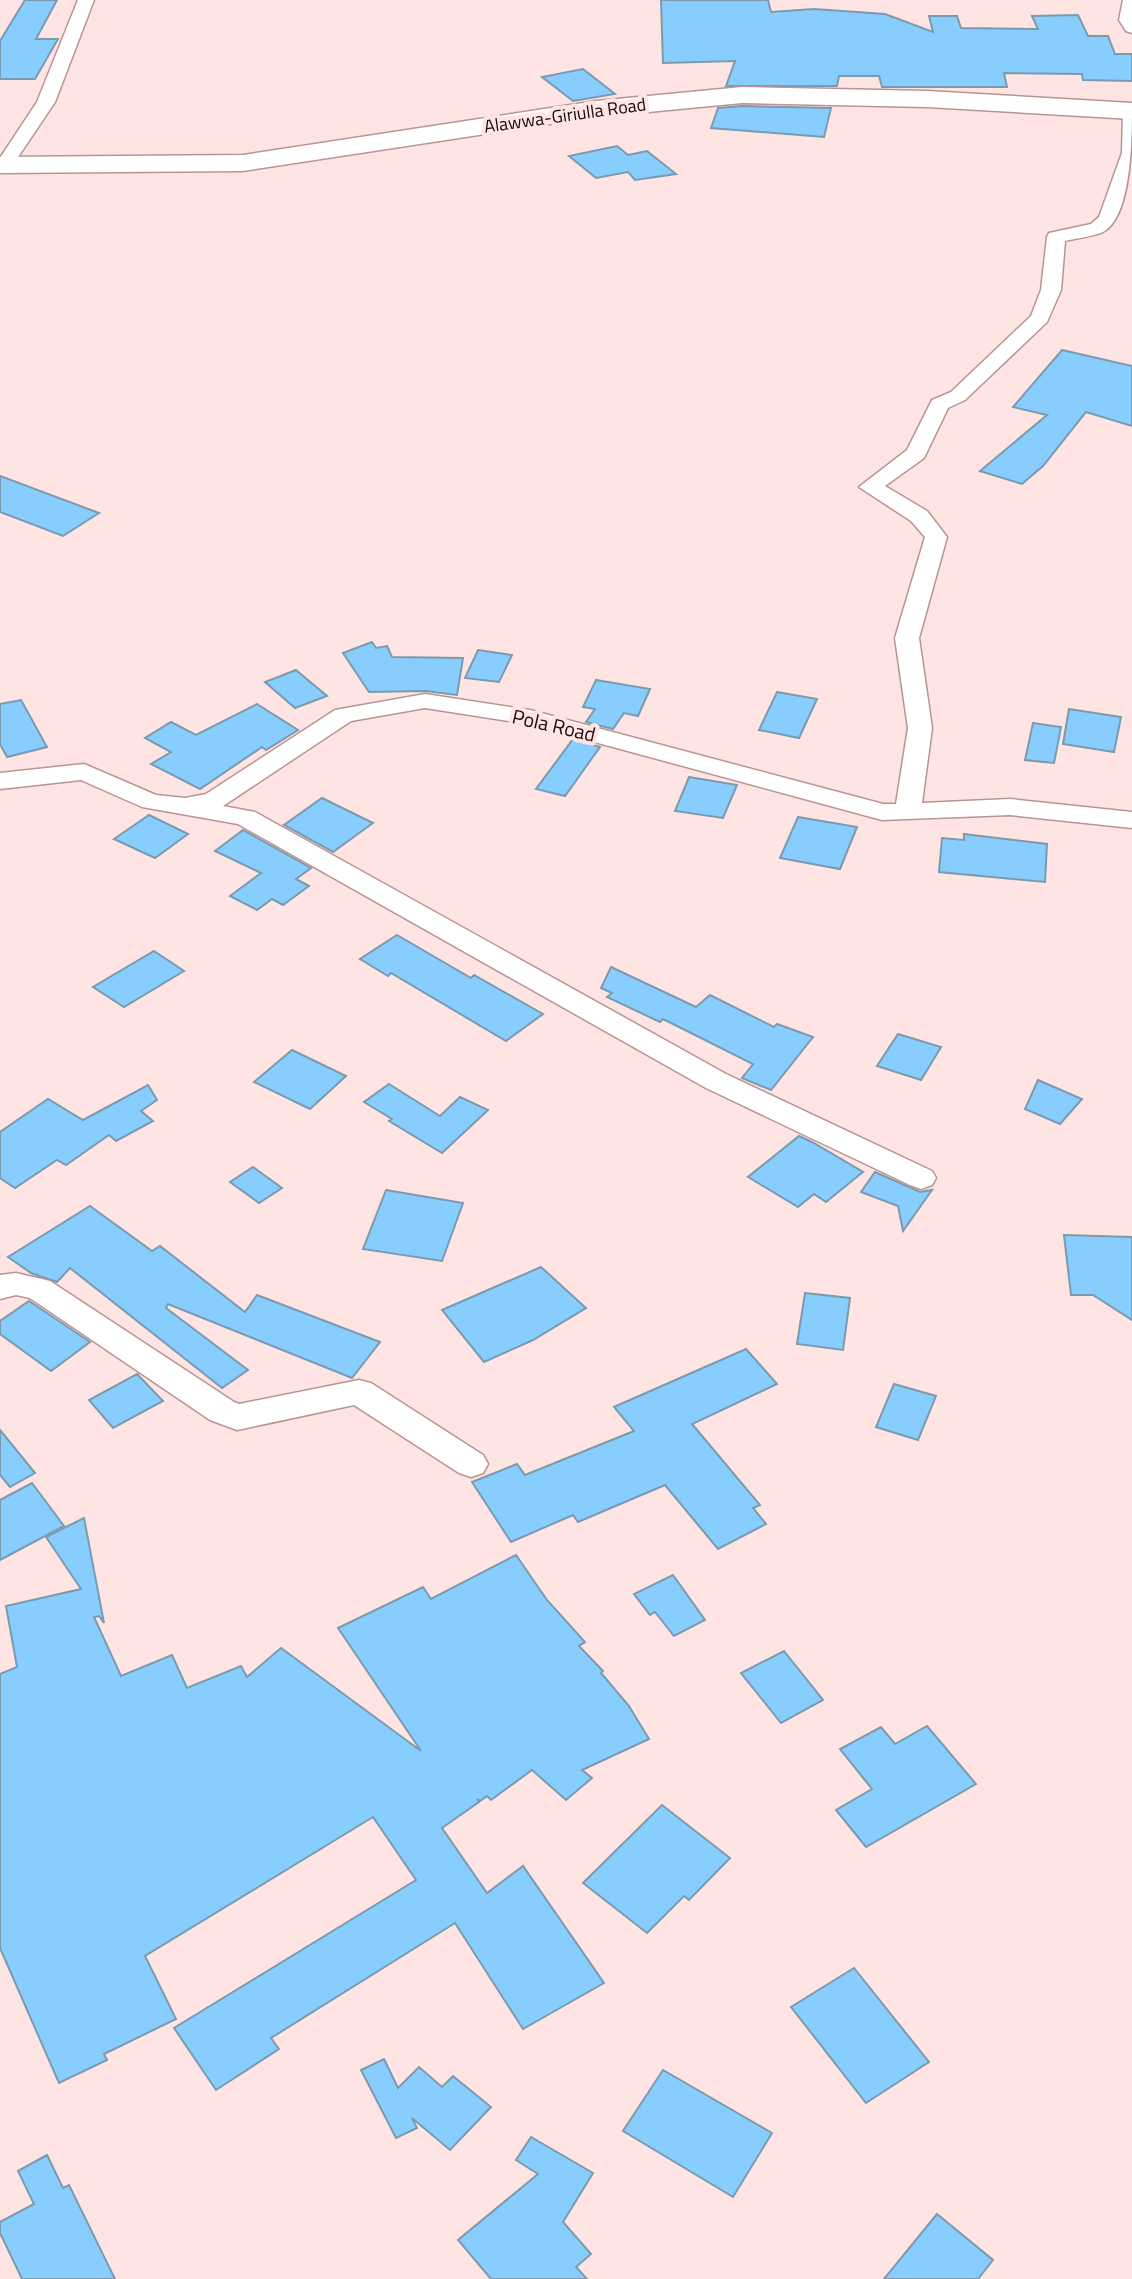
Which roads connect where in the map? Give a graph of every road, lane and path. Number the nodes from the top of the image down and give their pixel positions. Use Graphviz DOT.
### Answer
graph roads {
  1 [pos="86,0"];
  2 [pos="1131,0"];
  3 [pos="1132,28"];
  4 [pos="1132,111"];
  5 [pos="2,165"];
  6 [pos="0,781"];
  7 [pos="185,806"];
  8 [pos="908,809"];
  9 [pos="1132,820"];
  10 [pos="921,1178"];
  11 [pos="0,1287"];
  12 [pos="471,1464"];
  1 -- 5 [label="street"];
  2 -- 3 [label="street"];
  4 -- 5 [label="main road, Alawwa-Giriulla Road"];
  4 -- 8 [label="street"];
  6 -- 7 [label="street, Pola Road"];
  7 -- 8 [label="street, Pola Road"];
  7 -- 10 [label="street"];
  8 -- 9 [label="street, Pola Road"];
  11 -- 12 [label="street"];
}
